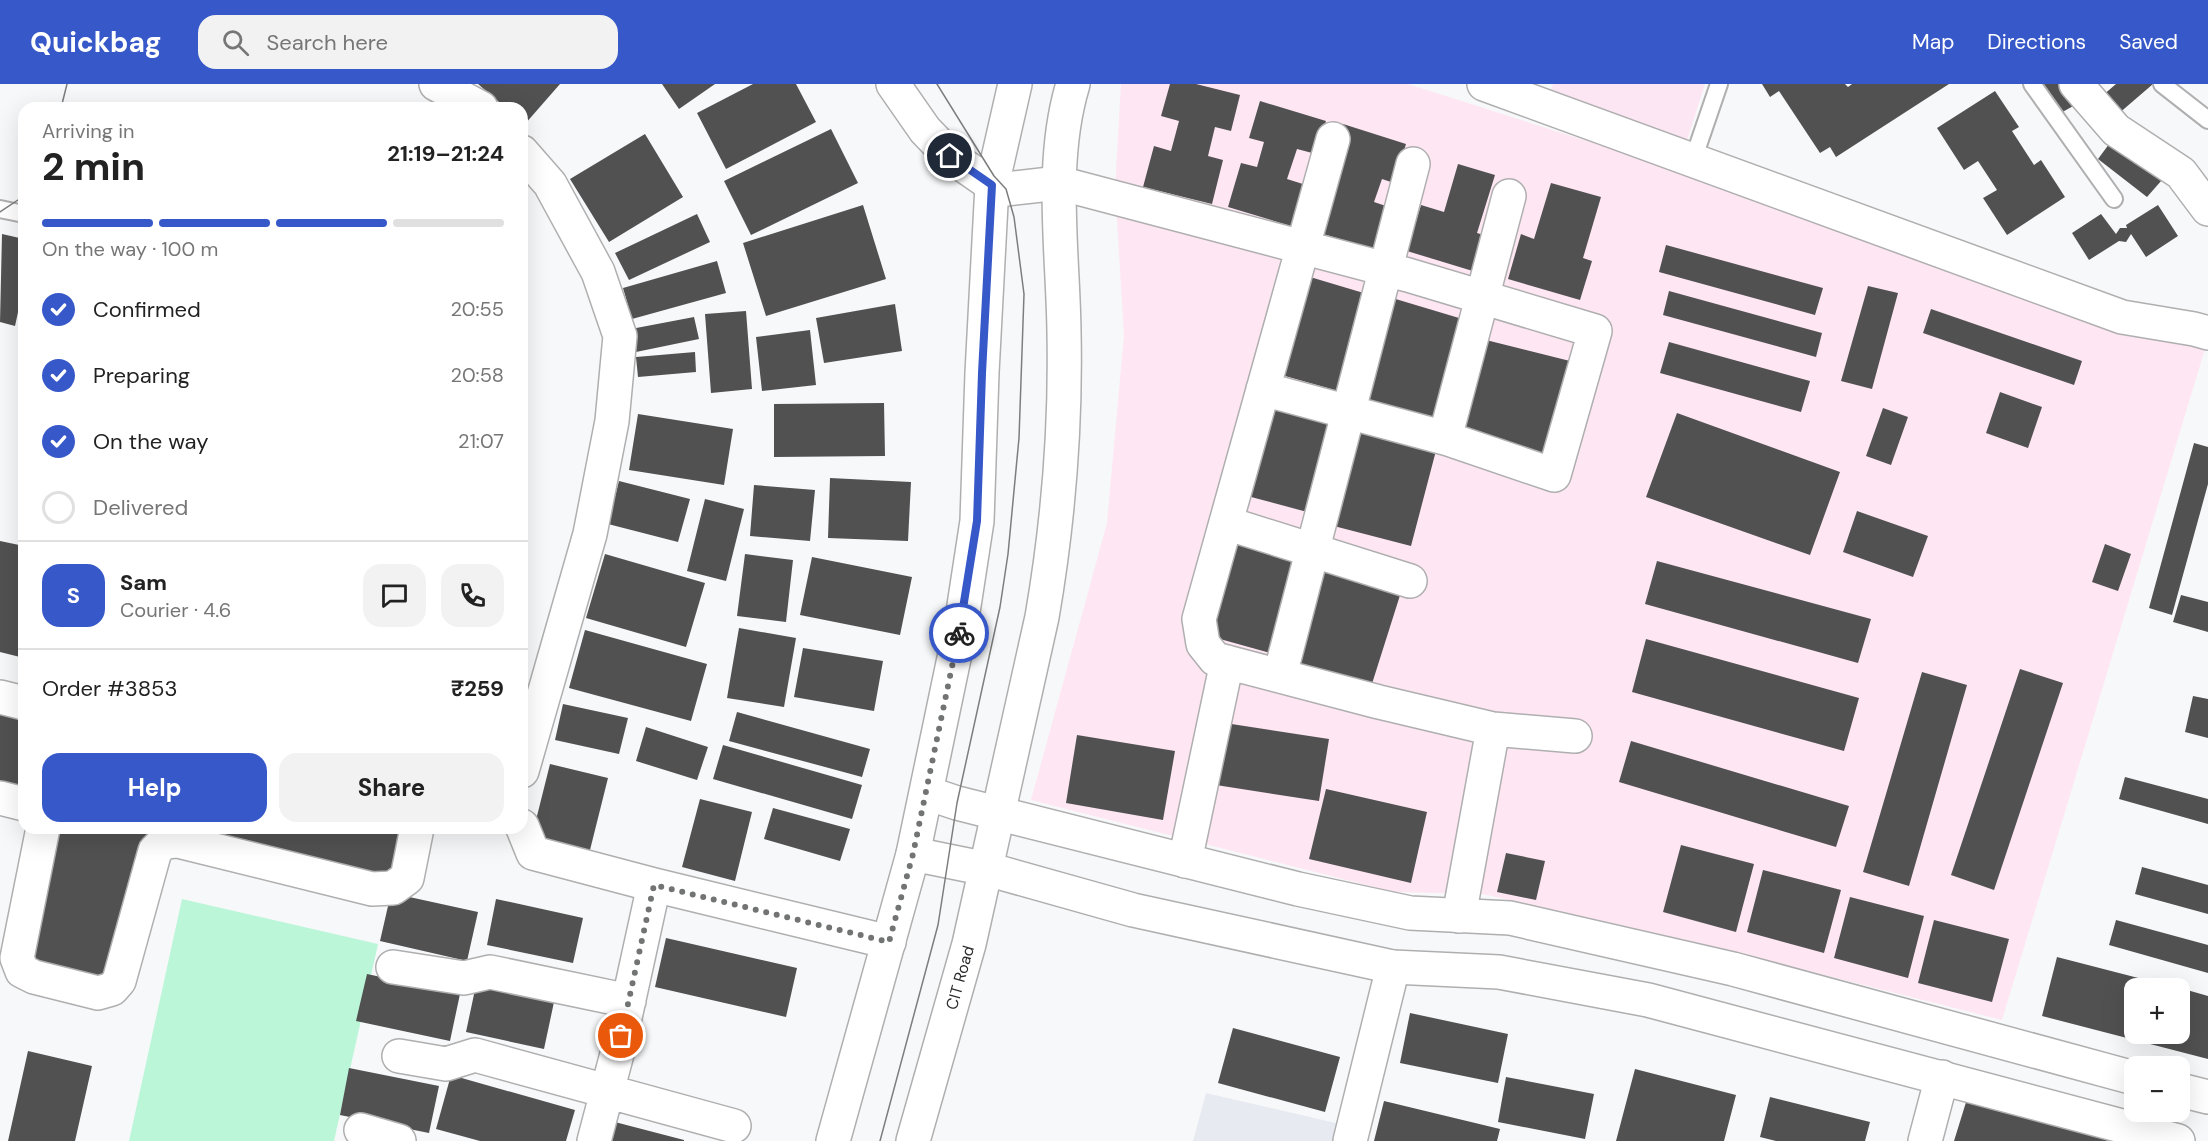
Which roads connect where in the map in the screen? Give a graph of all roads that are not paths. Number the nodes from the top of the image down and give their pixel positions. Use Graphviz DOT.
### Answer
graph roads {
  1 [pos="436,84"];
  2 [pos="893,84"];
  3 [pos="1015,84"];
  4 [pos="1073,84"];
  5 [pos="1484,84"];
  6 [pos="1719,84"];
  7 [pos="2032,84"];
  8 [pos="2076,84"];
  9 [pos="2162,84"];
  10 [pos="1536,93"];
  11 [pos="470,102"];
  12 [pos="2208,120"];
  13 [pos="1332,139"];
  14 [pos="528,159"];
  15 [pos="1693,160"];
  16 [pos="1413,164"];
  17 [pos="1059,183"];
  18 [pos="992,185"];
  19 [pos="1509,196"];
  20 [pos="2114,199"];
  21 [pos="0,208"];
  22 [pos="2208,209"];
  23 [pos="18,212"];
  24 [pos="1302,247"];
  25 [pos="1385,269"];
  26 [pos="1482,296"];
  27 [pos="2208,333"];
  28 [pos="1263,389"];
  29 [pos="1348,412"];
  30 [pos="1445,438"];
  31 [pos="1226,523"];
  32 [pos="1312,550"];
  33 [pos="1410,581"];
  34 [pos="1227,662"];
  35 [pos="1280,675"];
  36 [pos="0,698"];
  37 [pos="18,702"];
  38 [pos="1493,729"];
  39 [pos="1575,736"];
  40 [pos="528,750"];
  41 [pos="927,792"];
  42 [pos="0,798"];
  43 [pos="18,802"];
  44 [pos="999,812"];
  45 [pos="42,834"];
  46 [pos="416,834"];
  47 [pos="525,834"];
  48 [pos="913,854"];
  49 [pos="1185,861"];
  50 [pos="987,869"];
  51 [pos="654,885"];
  52 [pos="1459,916"];
  53 [pos="889,942"];
  54 [pos="393,967"];
  55 [pos="1393,967"];
  56 [pos="628,1001"];
  57 [pos="399,1056"];
  58 [pos="2124,1075"];
  59 [pos="1942,1077"];
  60 [pos="607,1090"];
  61 [pos="2190,1092"];
  62 [pos="2208,1097"];
  63 [pos="734,1125"];
  64 [pos="361,1130"];
  65 [pos="399,1141"];
  66 [pos="594,1141"];
  67 [pos="833,1141"];
  68 [pos="913,1141"];
  69 [pos="1350,1141"];
  70 [pos="1925,1141"];
  71 [pos="2178,1141"];
  1 -- 11 [label="street"];
  2 -- 18 [label="street"];
  3 -- 18 [label="street"];
  4 -- 17 [label="street, CIT Road"];
  5 -- 10 [label="street"];
  6 -- 15 [label="lane"];
  7 -- 20 [label="lane"];
  8 -- 22 [label="street"];
  9 -- 12 [label="lane"];
  10 -- 15 [label="street"];
  13 -- 24 [label="street"];
  14 -- 40 [label="street"];
  15 -- 27 [label="street"];
  16 -- 25 [label="street"];
  17 -- 18 [label="street"];
  17 -- 24 [label="street"];
  17 -- 44 [label="street, CIT Road"];
  18 -- 41 [label="street"];
  19 -- 26 [label="street"];
  21 -- 23 [label="lane"];
  24 -- 25 [label="street"];
  24 -- 28 [label="street"];
  25 -- 26 [label="street"];
  25 -- 29 [label="street"];
  26 -- 30 [label="street"];
  26 -- 30 [label="street"];
  28 -- 29 [label="street"];
  28 -- 31 [label="street"];
  29 -- 30 [label="street"];
  29 -- 32 [label="street"];
  31 -- 32 [label="street"];
  31 -- 34 [label="street"];
  32 -- 33 [label="street"];
  32 -- 35 [label="street"];
  34 -- 35 [label="street"];
  34 -- 49 [label="street"];
  35 -- 38 [label="street"];
  36 -- 37 [label="street"];
  38 -- 39 [label="street"];
  38 -- 52 [label="street"];
  41 -- 44 [label="street"];
  41 -- 48 [label="street"];
  42 -- 43 [label="street"];
  44 -- 49 [label="street"];
  44 -- 50 [label="street, CIT Road"];
  45 -- 46 [label="street"];
  47 -- 51 [label="street"];
  48 -- 50 [label="street"];
  48 -- 53 [label="street"];
  49 -- 52 [label="street"];
  50 -- 55 [label="street"];
  50 -- 68 [label="street, CIT Road"];
  51 -- 53 [label="street"];
  51 -- 56 [label="street"];
  52 -- 58 [label="street"];
  53 -- 67 [label="street"];
  54 -- 56 [label="street"];
  55 -- 59 [label="street"];
  55 -- 69 [label="street"];
  56 -- 60 [label="street"];
  57 -- 60 [label="street"];
  59 -- 70 [label="street"];
  59 -- 71 [label="street"];
  60 -- 63 [label="street"];
  60 -- 66 [label="street"];
  61 -- 62 [label="street"];
  64 -- 65 [label="street"];
}
